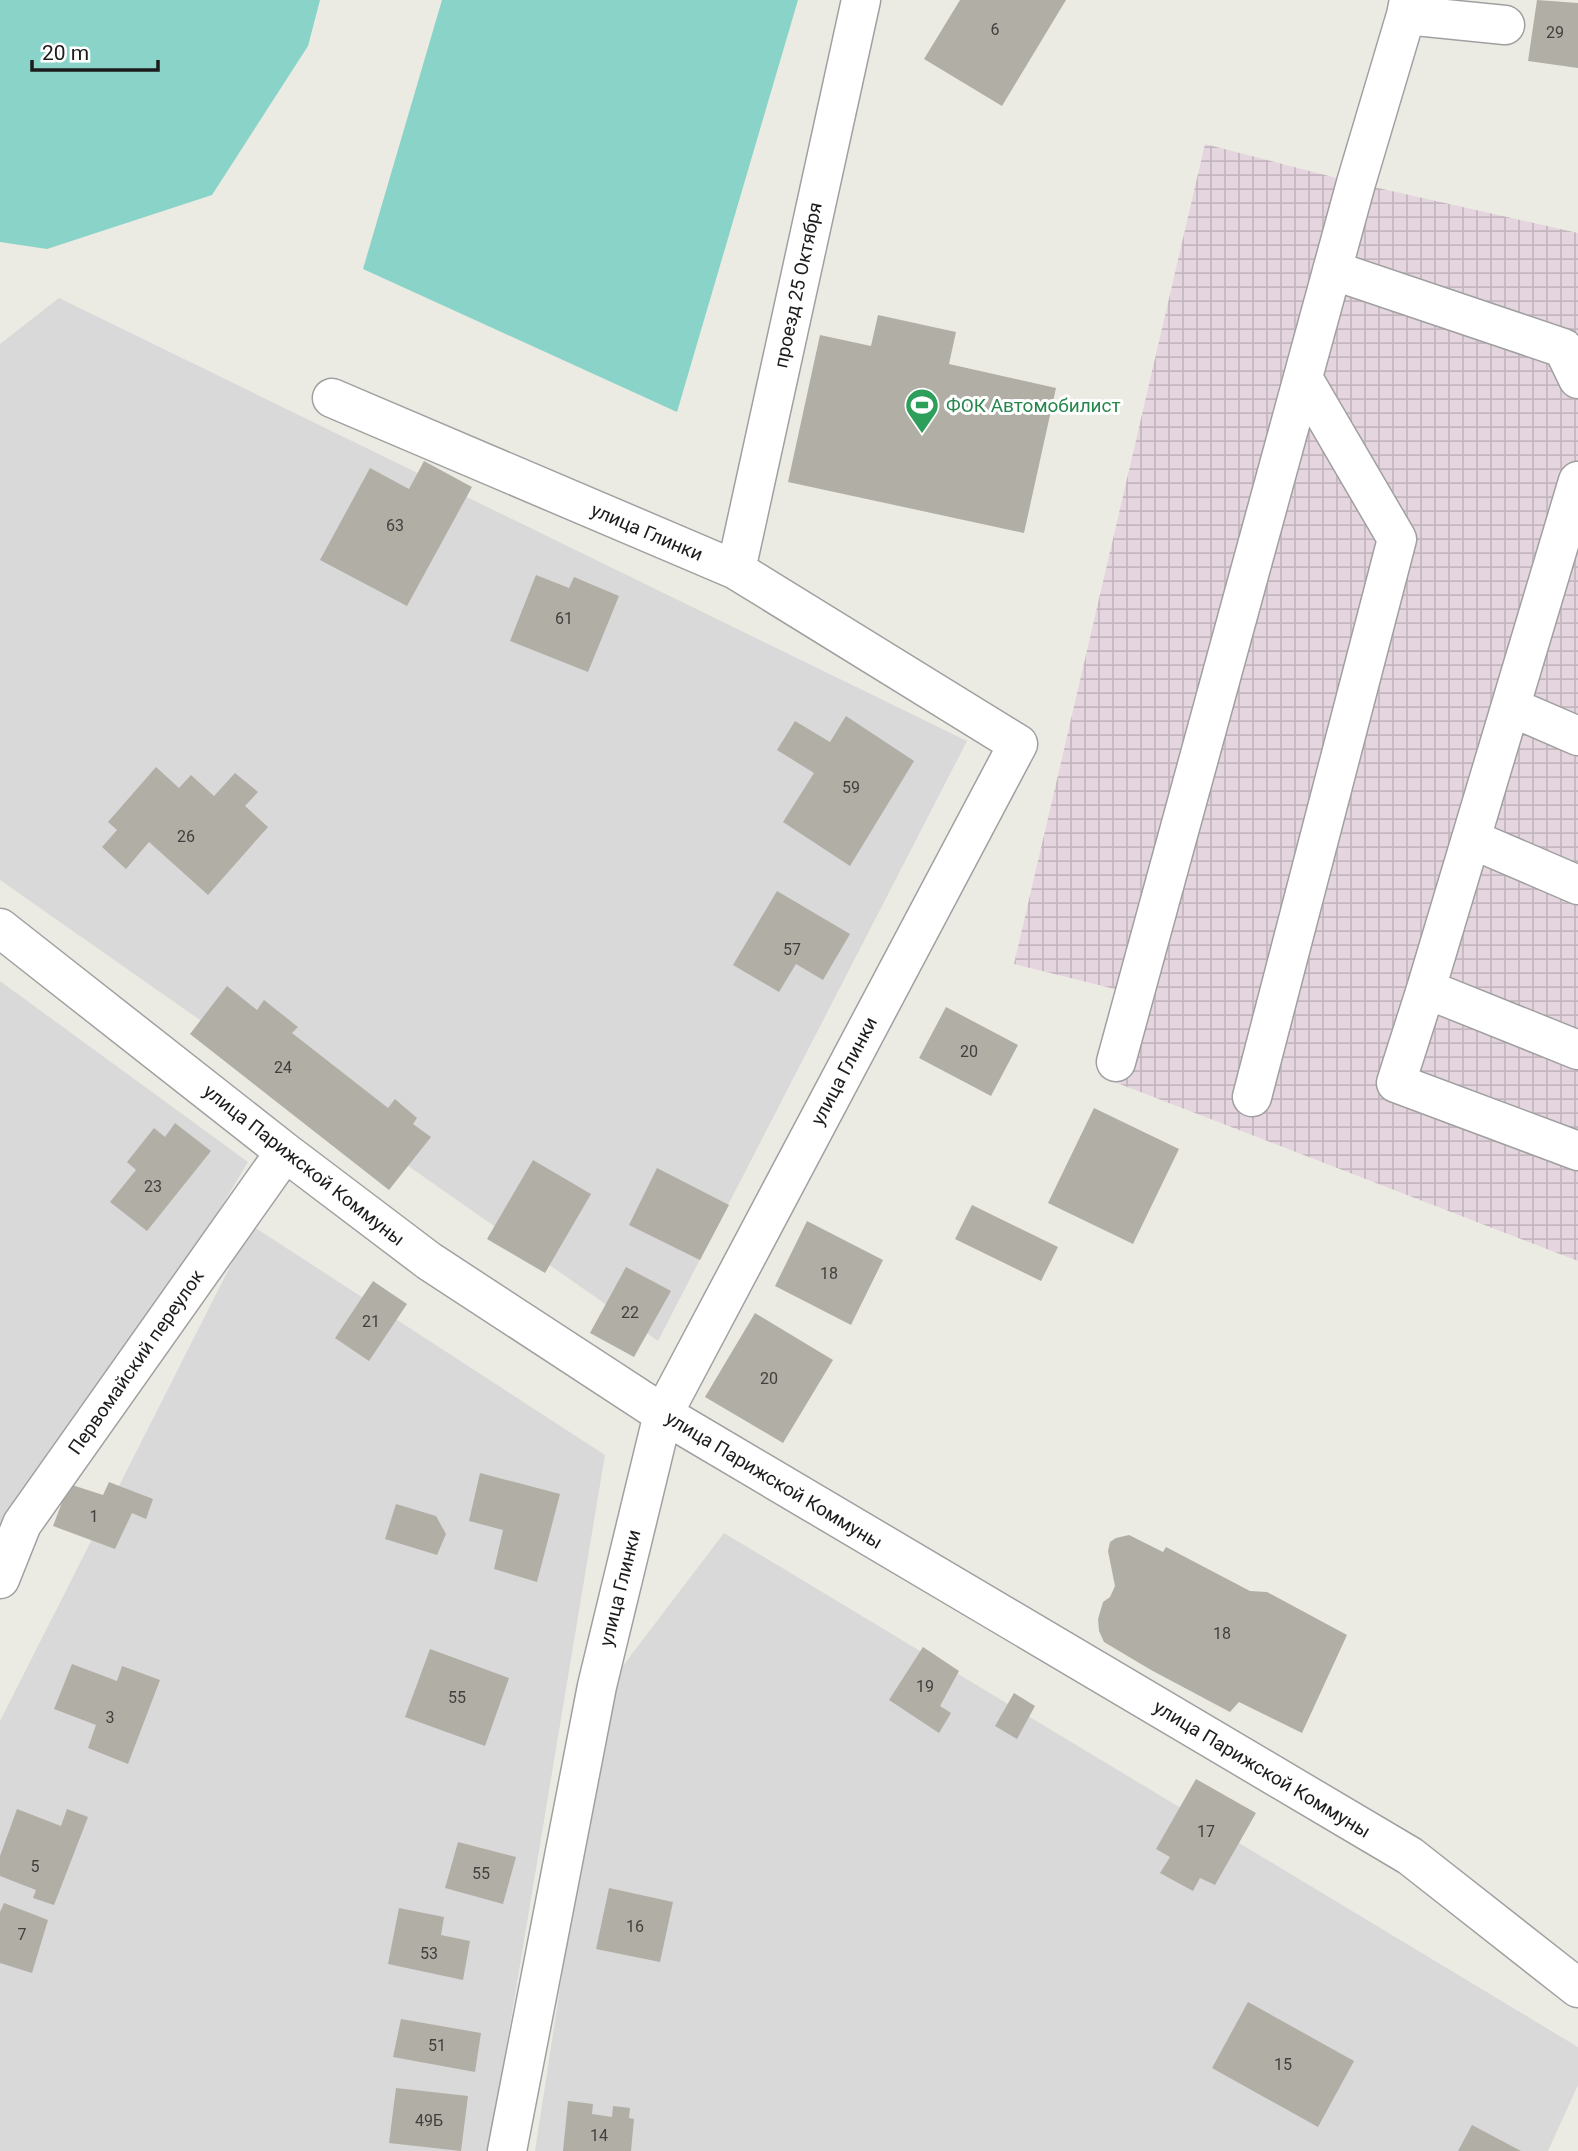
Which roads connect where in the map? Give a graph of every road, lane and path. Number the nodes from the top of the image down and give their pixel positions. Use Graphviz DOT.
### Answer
graph roads {
  1 [pos="861,0"];
  2 [pos="1407,7"];
  3 [pos="1505,25"];
  4 [pos="1332,270"];
  5 [pos="1303,378"];
  6 [pos="1578,379"];
  7 [pos="332,398"];
  8 [pos="1578,481"];
  9 [pos="736,570"];
  10 [pos="1511,707"];
  11 [pos="1578,736"];
  12 [pos="1471,839"];
  13 [pos="1578,884"];
  14 [pos="0,928"];
  15 [pos="1426,989"];
  16 [pos="1578,1050"];
  17 [pos="1116,1062"];
  18 [pos="1252,1097"];
  19 [pos="1578,1151"];
  20 [pos="285,1152"];
  21 [pos="663,1414"];
  22 [pos="0,1579"];
  23 [pos="1578,1987"];
  24 [pos="507,2151"];
  1 -- 9 [label="street, проезд 25 Октября"];
  2 -- 3 [label="street"];
  2 -- 4 [label="street"];
  4 -- 5 [label="street"];
  4 -- 6 [label="street"];
  5 -- 17 [label="street"];
  5 -- 18 [label="street"];
  7 -- 9 [label="street, улица Глинки"];
  8 -- 10 [label="street"];
  9 -- 21 [label="street, улица Глинки"];
  10 -- 11 [label="street"];
  10 -- 12 [label="street"];
  12 -- 13 [label="street"];
  12 -- 15 [label="street"];
  14 -- 20 [label="street, улица Парижской Коммуны"];
  15 -- 16 [label="street"];
  15 -- 19 [label="street"];
  20 -- 21 [label="street, улица Парижской Коммуны"];
  20 -- 22 [label="street, Первомайский переулок"];
  21 -- 23 [label="street, улица Парижской Коммуны"];
  21 -- 24 [label="street, улица Глинки"];
}
